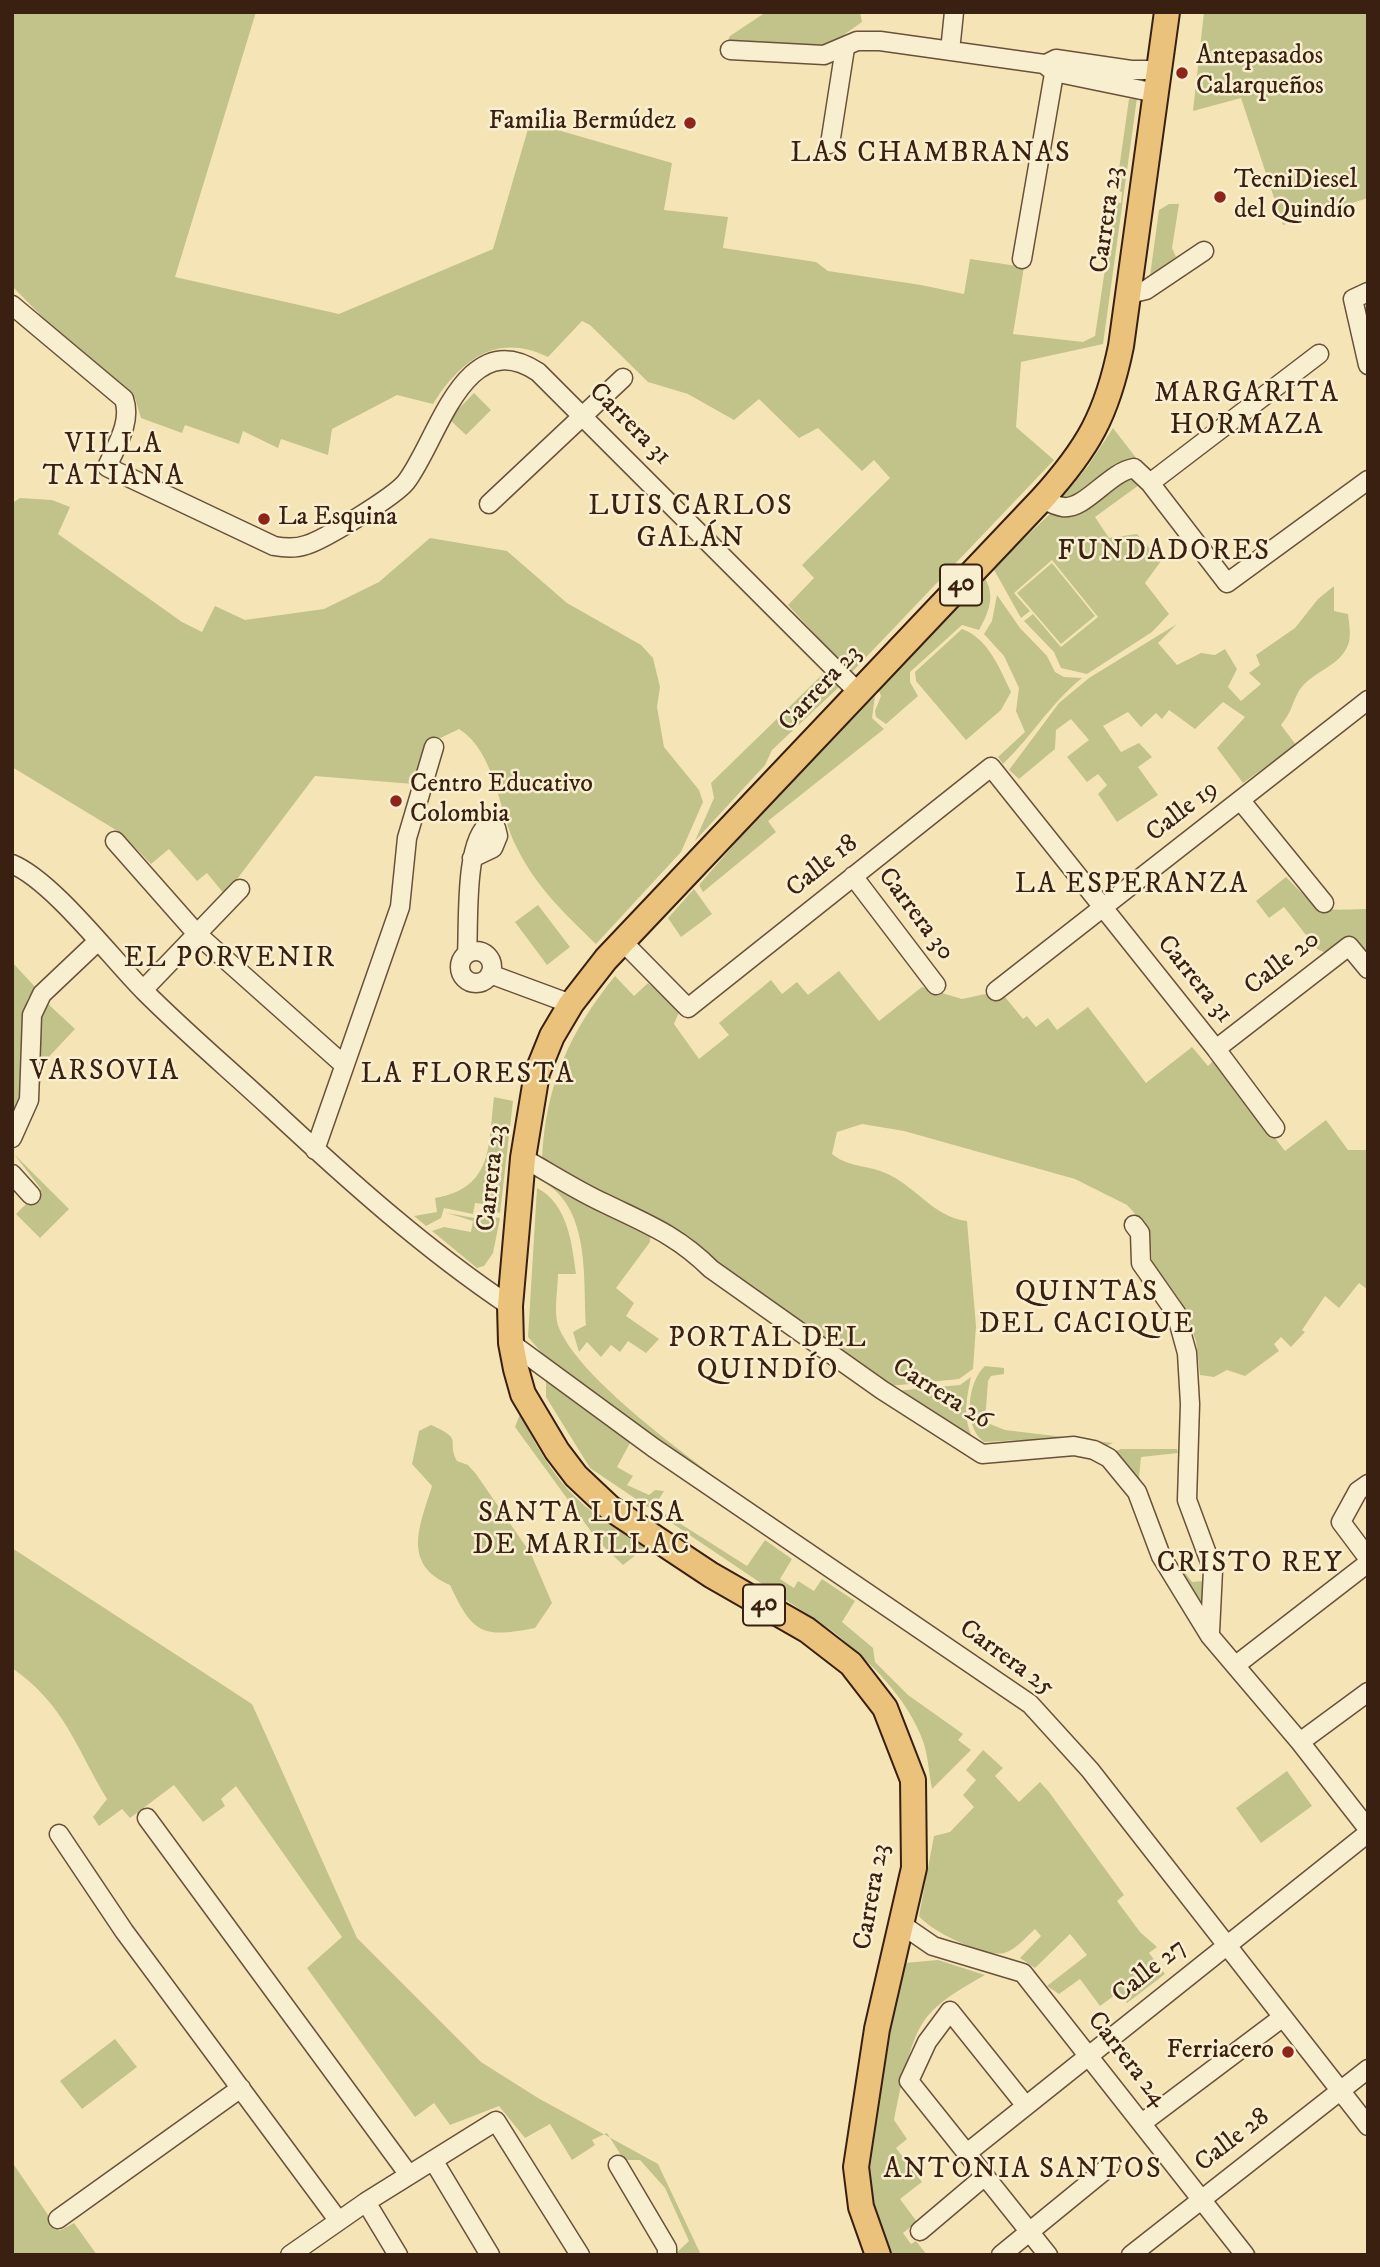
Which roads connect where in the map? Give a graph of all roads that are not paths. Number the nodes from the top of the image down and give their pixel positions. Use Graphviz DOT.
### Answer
graph roads {
  1 [pos="954,12"];
  2 [pos="1167,12"];
  3 [pos="845,48"];
  4 [pos="730,50"];
  5 [pos="950,51"];
  6 [pos="1051,65"];
  7 [pos="1158,81"];
  8 [pos="830,144"];
  9 [pos="1204,251"];
  10 [pos="1022,259"];
  11 [pos="1129,294"];
  12 [pos="1361,296"];
  13 [pos="12,305"];
  14 [pos="1319,354"];
  15 [pos="1368,365"];
  16 [pos="623,377"];
  17 [pos="582,416"];
  18 [pos="1368,480"];
  19 [pos="1150,483"];
  20 [pos="1042,499"];
  21 [pos="489,504"];
  22 [pos="858,692"];
  23 [pos="1368,700"];
  24 [pos="434,747"];
  25 [pos="991,767"];
  26 [pos="1241,801"];
  27 [pos="115,841"];
  28 [pos="472,858"];
  29 [pos="12,864"];
  30 [pos="853,876"];
  31 [pos="240,889"];
  32 [pos="1324,903"];
  33 [pos="1102,908"];
  34 [pos="197,934"];
  35 [pos="98,941"];
  36 [pos="623,942"];
  37 [pos="467,954"];
  38 [pos="1368,969"];
  39 [pos="490,974"];
  40 [pos="936,985"];
  41 [pos="143,990"];
  42 [pos="996,991"];
  43 [pos="571,1004"];
  44 [pos="1216,1049"];
  45 [pos="345,1065"];
  46 [pos="1275,1128"];
  47 [pos="12,1138"];
  48 [pos="315,1150"];
  49 [pos="523,1158"];
  50 [pos="12,1174"];
  51 [pos="32,1195"];
  52 [pos="1134,1225"];
  53 [pos="510,1306"];
  54 [pos="511,1343"];
  55 [pos="1368,1484"];
  56 [pos="1368,1558"];
  57 [pos="1368,1563"];
  58 [pos="1210,1636"];
  59 [pos="1236,1665"];
  60 [pos="1368,1692"];
  61 [pos="1300,1742"];
  62 [pos="147,1818"];
  63 [pos="1368,1831"];
  64 [pos="58,1834"];
  65 [pos="901,1924"];
  66 [pos="1226,1944"];
  67 [pos="933,1946"];
  68 [pos="895,1953"];
  69 [pos="1283,2017"];
  70 [pos="1089,2056"];
  71 [pos="1368,2069"];
  72 [pos="241,2088"];
  73 [pos="1340,2091"];
  74 [pos="1026,2106"];
  75 [pos="1142,2123"];
  76 [pos="1368,2126"];
  77 [pos="967,2153"];
  78 [pos="433,2160"];
  79 [pos="618,2165"];
  80 [pos="1110,2166"];
  81 [pos="409,2175"];
  82 [pos="985,2176"];
  83 [pos="1202,2200"];
  84 [pos="366,2202"];
  85 [pos="58,2219"];
  86 [pos="338,2220"];
  87 [pos="920,2231"];
  88 [pos="1029,2231"];
  89 [pos="290,2255"];
  90 [pos="398,2255"];
  91 [pos="490,2255"];
  92 [pos="580,2255"];
  93 [pos="667,2255"];
  94 [pos="878,2255"];
  95 [pos="1001,2255"];
  96 [pos="1048,2255"];
  97 [pos="1131,2255"];
  98 [pos="1245,2255"];
  1 -- 5 [label="street"];
  2 -- 7 [label="highway, Carrera 23 / 40"];
  3 -- 4 [label="street"];
  3 -- 5 [label="street"];
  3 -- 8 [label="street"];
  5 -- 6 [label="street"];
  6 -- 7 [label="street"];
  6 -- 10 [label="street"];
  7 -- 11 [label="highway, Carrera 23 / 40"];
  9 -- 11 [label="street"];
  11 -- 20 [label="highway, Carrera 23 / 40"];
  12 -- 15 [label="street"];
  13 -- 17 [label="street, Carrera 31"];
  14 -- 19 [label="street"];
  16 -- 17 [label="street"];
  17 -- 21 [label="street"];
  17 -- 22 [label="street, Carrera 31"];
  18 -- 19 [label="street"];
  19 -- 20 [label="street"];
  20 -- 22 [label="highway, Carrera 23 / 40"];
  22 -- 36 [label="highway, Carrera 23 / 40"];
  23 -- 26 [label="street, Calle 19"];
  24 -- 45 [label="street"];
  25 -- 30 [label="street, Calle 18"];
  25 -- 33 [label="street, Carrera 31"];
  26 -- 32 [label="street"];
  26 -- 33 [label="street, Calle 19"];
  27 -- 34 [label="street"];
  28 -- 37 [label="street"];
  29 -- 35 [label="street"];
  30 -- 36 [label="street, Calle 18"];
  30 -- 40 [label="street, Carrera 30"];
  31 -- 34 [label="street"];
  33 -- 42 [label="street, Calle 19"];
  33 -- 44 [label="street, Carrera 31"];
  34 -- 41 [label="street"];
  34 -- 45 [label="street"];
  35 -- 41 [label="street"];
  35 -- 47 [label="street"];
  36 -- 43 [label="highway, Carrera 23 / 40"];
  37 -- 39 [label="street"];
  37 -- 39 [label="street"];
  38 -- 44 [label="street, Calle 20"];
  39 -- 43 [label="street"];
  41 -- 48 [label="street"];
  43 -- 49 [label="highway, Carrera 23 / 40"];
  44 -- 46 [label="street, Carrera 31"];
  45 -- 48 [label="street"];
  48 -- 53 [label="street"];
  49 -- 53 [label="highway, Carrera 23 / 40"];
  49 -- 58 [label="street, Carrera 26"];
  50 -- 51 [label="street"];
  52 -- 58 [label="street"];
  53 -- 54 [label="highway, Carrera 23 / 40"];
  54 -- 65 [label="highway, Carrera 23 / 40"];
  54 -- 66 [label="street, Carrera 25"];
  55 -- 56 [label="street"];
  57 -- 59 [label="street"];
  58 -- 59 [label="street, Carrera 26"];
  59 -- 61 [label="street, Carrera 26"];
  60 -- 61 [label="street"];
  61 -- 63 [label="street, Carrera 26"];
  62 -- 81 [label="street"];
  63 -- 66 [label="street, Calle 27"];
  64 -- 72 [label="street"];
  65 -- 67 [label="street, Carrera 24"];
  65 -- 68 [label="highway, Carrera 23 / 40"];
  66 -- 69 [label="street, Carrera 25"];
  66 -- 70 [label="street, Calle 27"];
  67 -- 68 [label="street, Carrera 24"];
  67 -- 70 [label="street, Carrera 24"];
  68 -- 94 [label="highway, Carrera 23 / 40"];
  69 -- 73 [label="street, Carrera 25"];
  69 -- 75 [label="street"];
  70 -- 74 [label="street, Calle 27"];
  70 -- 75 [label="street, Carrera 24"];
  71 -- 73 [label="street, Calle 28"];
  72 -- 85 [label="street"];
  72 -- 86 [label="street"];
  73 -- 76 [label="street, Carrera 25"];
  73 -- 83 [label="street, Calle 28"];
  74 -- 77 [label="street, Calle 27"];
  74 -- 77 [label="street"];
  75 -- 83 [label="street, Carrera 24"];
  77 -- 82 [label="street"];
  78 -- 81 [label="street"];
  78 -- 91 [label="street"];
  78 -- 92 [label="street"];
  79 -- 93 [label="street"];
  80 -- 88 [label="street"];
  81 -- 84 [label="street"];
  82 -- 87 [label="street"];
  82 -- 88 [label="street"];
  83 -- 97 [label="street, Calle 28"];
  83 -- 98 [label="street, Carrera 24"];
  84 -- 86 [label="street"];
  84 -- 90 [label="street"];
  86 -- 89 [label="street"];
  88 -- 95 [label="street"];
  88 -- 96 [label="street"];
}
